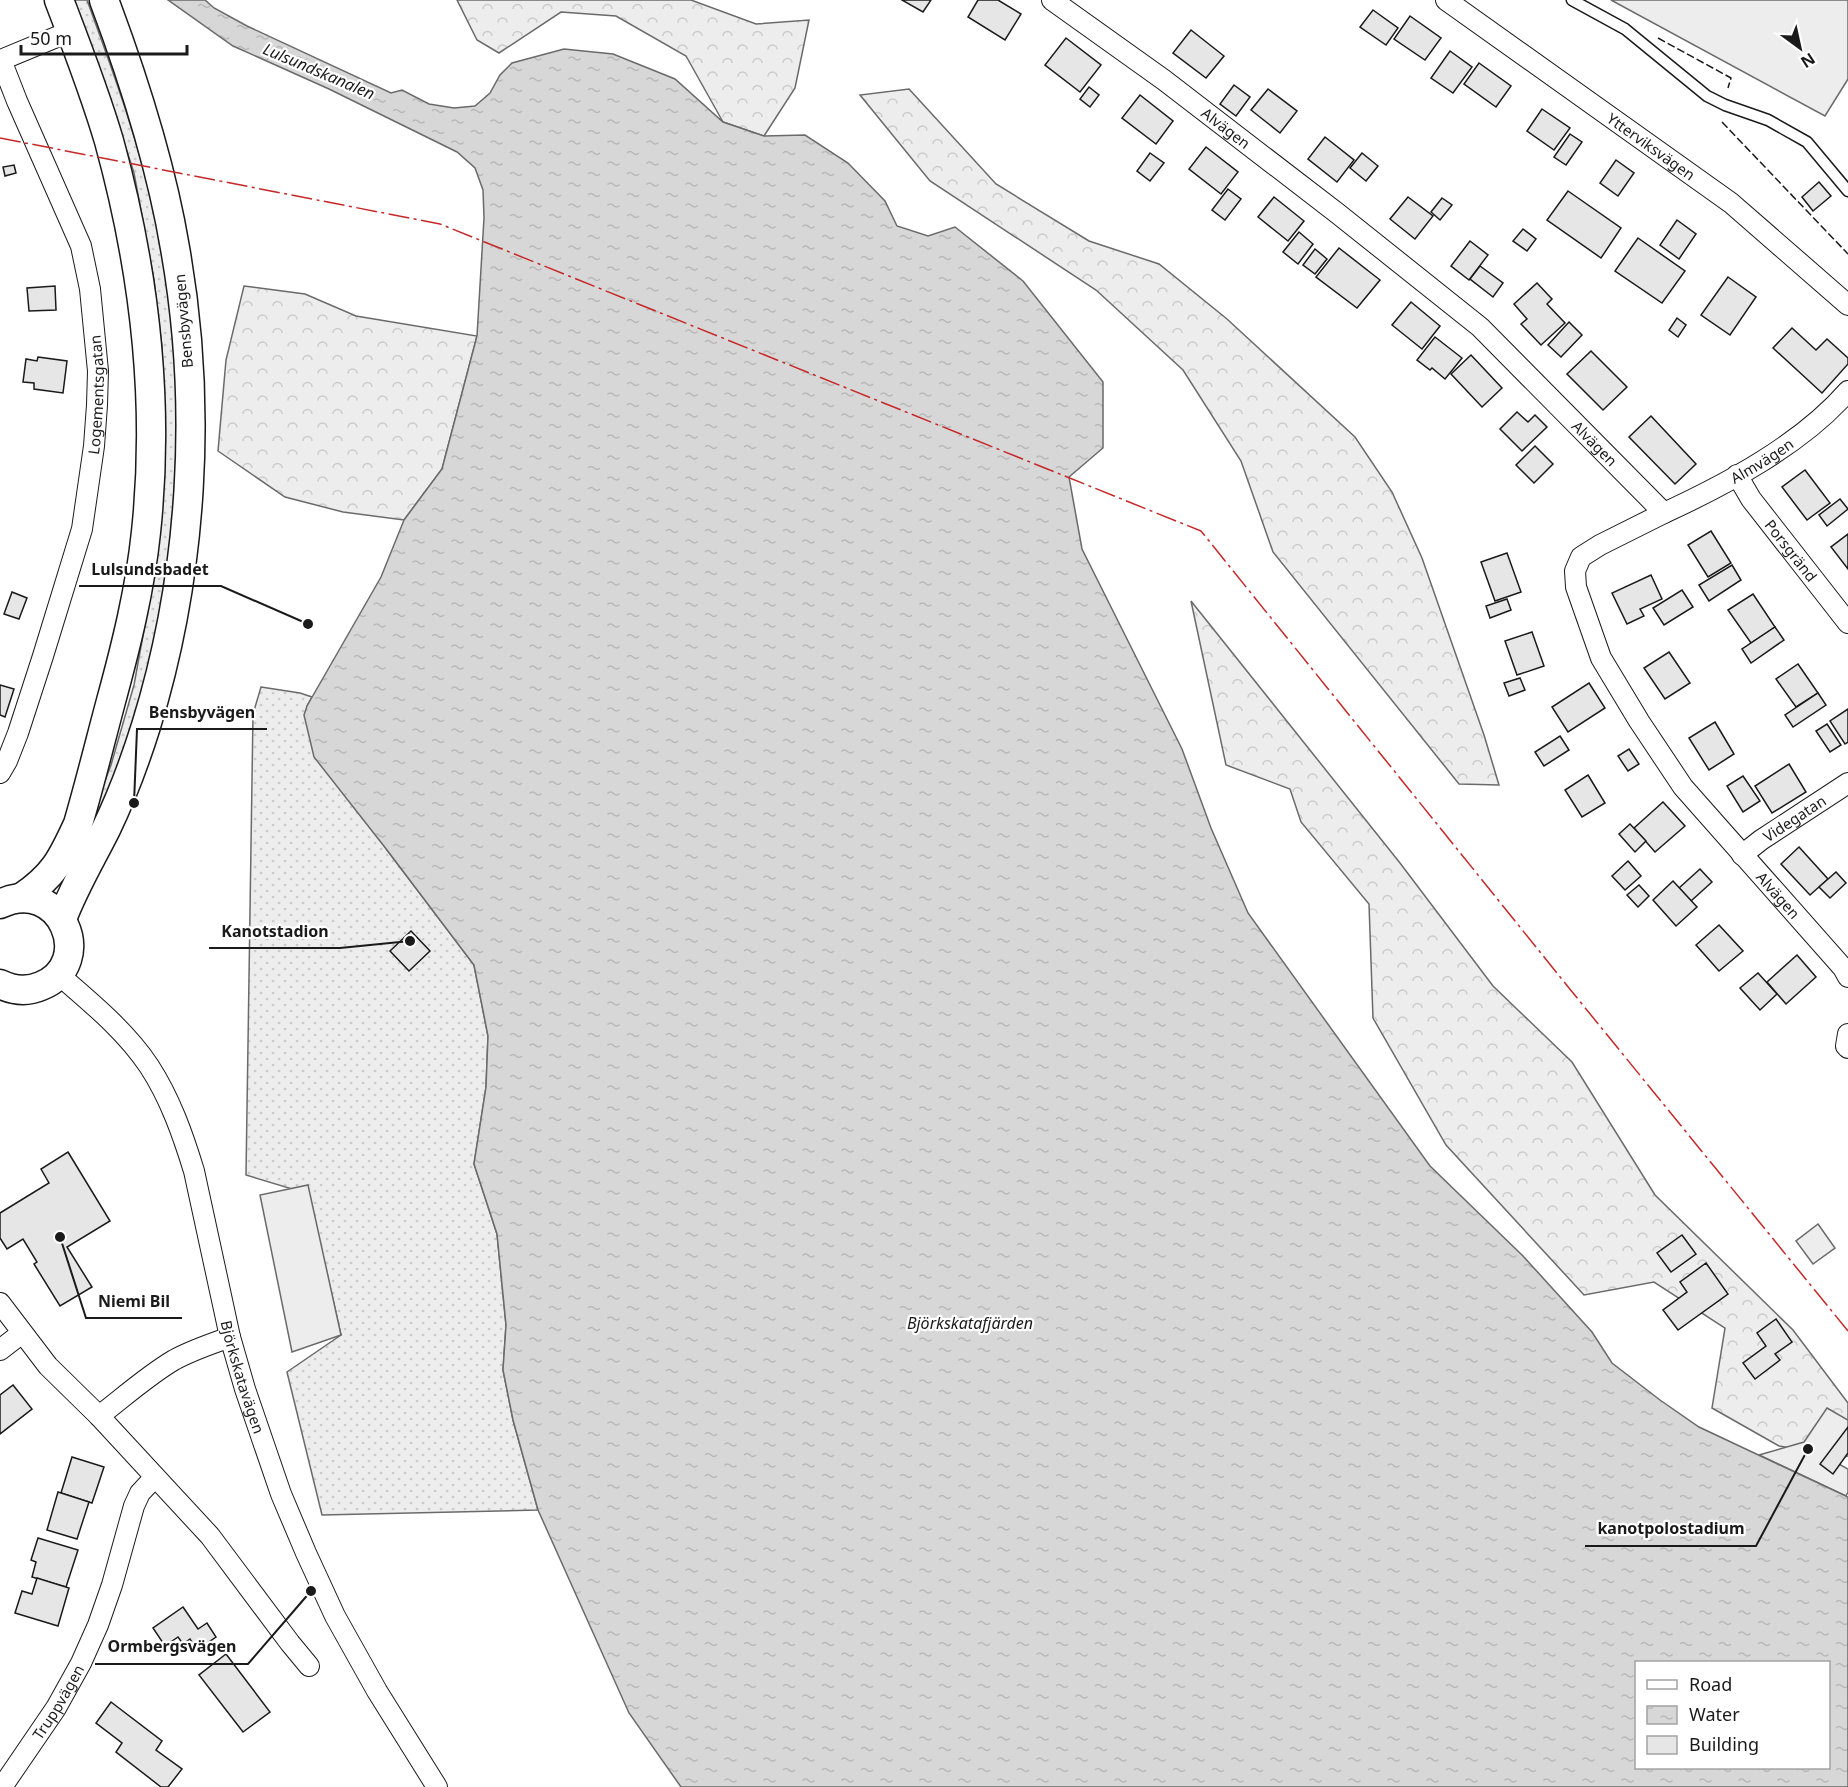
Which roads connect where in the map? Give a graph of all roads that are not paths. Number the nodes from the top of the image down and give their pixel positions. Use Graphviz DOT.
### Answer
graph roads {
  1 [pos="59,0"];
  2 [pos="104,0"];
  3 [pos="1053,0"];
  4 [pos="1446,0"];
  5 [pos="1572,0"];
  6 [pos="71,31"];
  7 [pos="1,59"];
  8 [pos="1848,191"];
  9 [pos="1848,305"];
  10 [pos="1848,391"];
  11 [pos="1737,475"];
  12 [pos="1664,513"];
  13 [pos="1848,623"];
  14 [pos="0,773"];
  15 [pos="1848,783"];
  16 [pos="1742,855"];
  17 [pos="11,901"];
  18 [pos="62,919"];
  19 [pos="58,974"];
  20 [pos="1848,977"];
  21 [pos="3,990"];
  22 [pos="1848,1034"];
  23 [pos="1848,1048"];
  24 [pos="0,1303"];
  25 [pos="22,1333"];
  26 [pos="230,1337"];
  27 [pos="0,1350"];
  28 [pos="99,1416"];
  29 [pos="154,1478"];
  30 [pos="309,1666"];
  31 [pos="1,1787"];
  32 [pos="437,1787"];
  1 -- 6 [label="main road"];
  2 -- 18 [label="main road, Bensbyvägen"];
  3 -- 12 [label="street, Alvägen"];
  4 -- 9 [label="street, Ytterviksvägen"];
  5 -- 8 [label="lane"];
  6 -- 7 [label="street, Logementsgatan"];
  6 -- 17 [label="main road"];
  7 -- 14 [label="street, Logementsgatan"];
  10 -- 11 [label="street, Almvägen"];
  11 -- 12 [label="street, Almvägen"];
  11 -- 13 [label="street, Porsgränd"];
  12 -- 16 [label="street, Alvägen"];
  15 -- 16 [label="street, Videgatan"];
  16 -- 20 [label="street, Alvägen"];
  17 -- 18 [label="main road"];
  18 -- 19 [label="main road"];
  19 -- 21 [label="main road"];
  19 -- 26 [label="street, Björkskatavägen"];
  22 -- 23 [label="street"];
  24 -- 25 [label="street"];
  25 -- 27 [label="street"];
  25 -- 28 [label="street"];
  26 -- 28 [label="street"];
  26 -- 32 [label="street, Björkskatavägen"];
  28 -- 29 [label="street"];
  29 -- 30 [label="street"];
  29 -- 31 [label="street, Truppvägen"];
}
